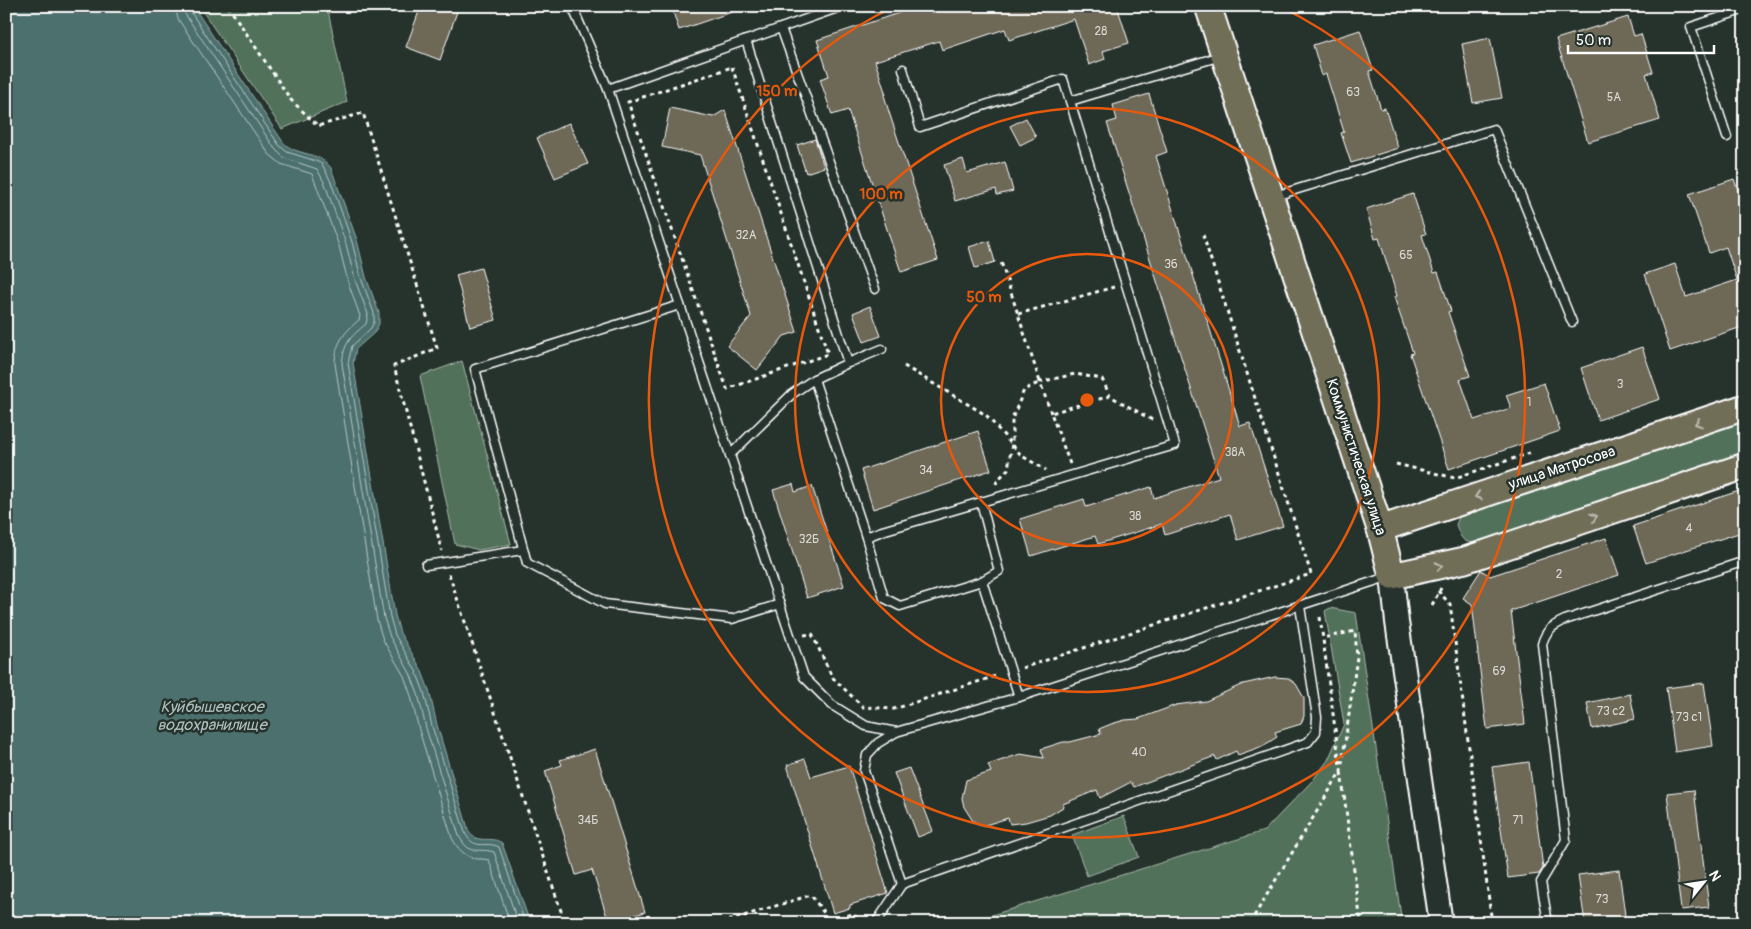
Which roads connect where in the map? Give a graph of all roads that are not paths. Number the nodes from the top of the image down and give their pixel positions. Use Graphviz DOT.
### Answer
graph roads {
  1 [pos="572,6"];
  2 [pos="843,6"];
  3 [pos="1208,6"];
  4 [pos="1745,9"];
  5 [pos="780,28"];
  6 [pos="746,40"];
  7 [pos="1224,55"];
  8 [pos="903,70"];
  9 [pos="608,89"];
  10 [pos="1070,101"];
  11 [pos="1727,138"];
  12 [pos="1271,198"];
  13 [pos="875,289"];
  14 [pos="680,305"];
  15 [pos="1572,322"];
  16 [pos="882,349"];
  17 [pos="848,363"];
  18 [pos="814,379"];
  19 [pos="1745,407"];
  20 [pos="730,455"];
  21 [pos="1745,466"];
  22 [pos="981,502"];
  23 [pos="1380,529"];
  24 [pos="866,537"];
  25 [pos="523,550"];
  26 [pos="1745,560"];
  27 [pos="426,565"];
  28 [pos="1392,576"];
  29 [pos="982,582"];
  30 [pos="780,604"];
  31 [pos="1300,606"];
  32 [pos="1019,697"];
  33 [pos="896,732"];
  34 [pos="902,884"];
  35 [pos="876,923"];
  36 [pos="1441,923"];
  37 [pos="1548,923"];
  1 -- 9 [label="lane"];
  2 -- 5 [label="lane"];
  3 -- 7 [label="main road, Коммунистическая улица"];
  4 -- 11 [label="lane"];
  5 -- 6 [label="lane"];
  5 -- 13 [label="lane"];
  6 -- 9 [label="lane"];
  6 -- 17 [label="lane"];
  7 -- 10 [label="lane"];
  7 -- 12 [label="main road, Коммунистическая улица"];
  8 -- 10 [label="lane"];
  9 -- 14 [label="lane"];
  10 -- 22 [label="lane"];
  12 -- 15 [label="lane"];
  12 -- 23 [label="main road, Коммунистическая улица"];
  14 -- 20 [label="lane"];
  14 -- 25 [label="lane"];
  16 -- 17 [label="lane"];
  17 -- 18 [label="lane"];
  18 -- 20 [label="lane"];
  18 -- 24 [label="lane"];
  19 -- 23 [label="main road, улица Матросова, one-way"];
  20 -- 30 [label="lane"];
  28 -- 21 [label="main road, one-way"];
  22 -- 24 [label="lane"];
  22 -- 29 [label="lane"];
  23 -- 28 [label="main road, Коммунистическая улица"];
  24 -- 29 [label="lane"];
  25 -- 27 [label="lane"];
  25 -- 30 [label="lane"];
  26 -- 37 [label="lane"];
  28 -- 31 [label="lane"];
  28 -- 36 [label="main road, Коммунистическая улица"];
  29 -- 32 [label="lane"];
  30 -- 33 [label="lane"];
  31 -- 32 [label="lane"];
  31 -- 34 [label="lane"];
  32 -- 33 [label="lane"];
  33 -- 34 [label="lane"];
  34 -- 35 [label="lane"];
}
